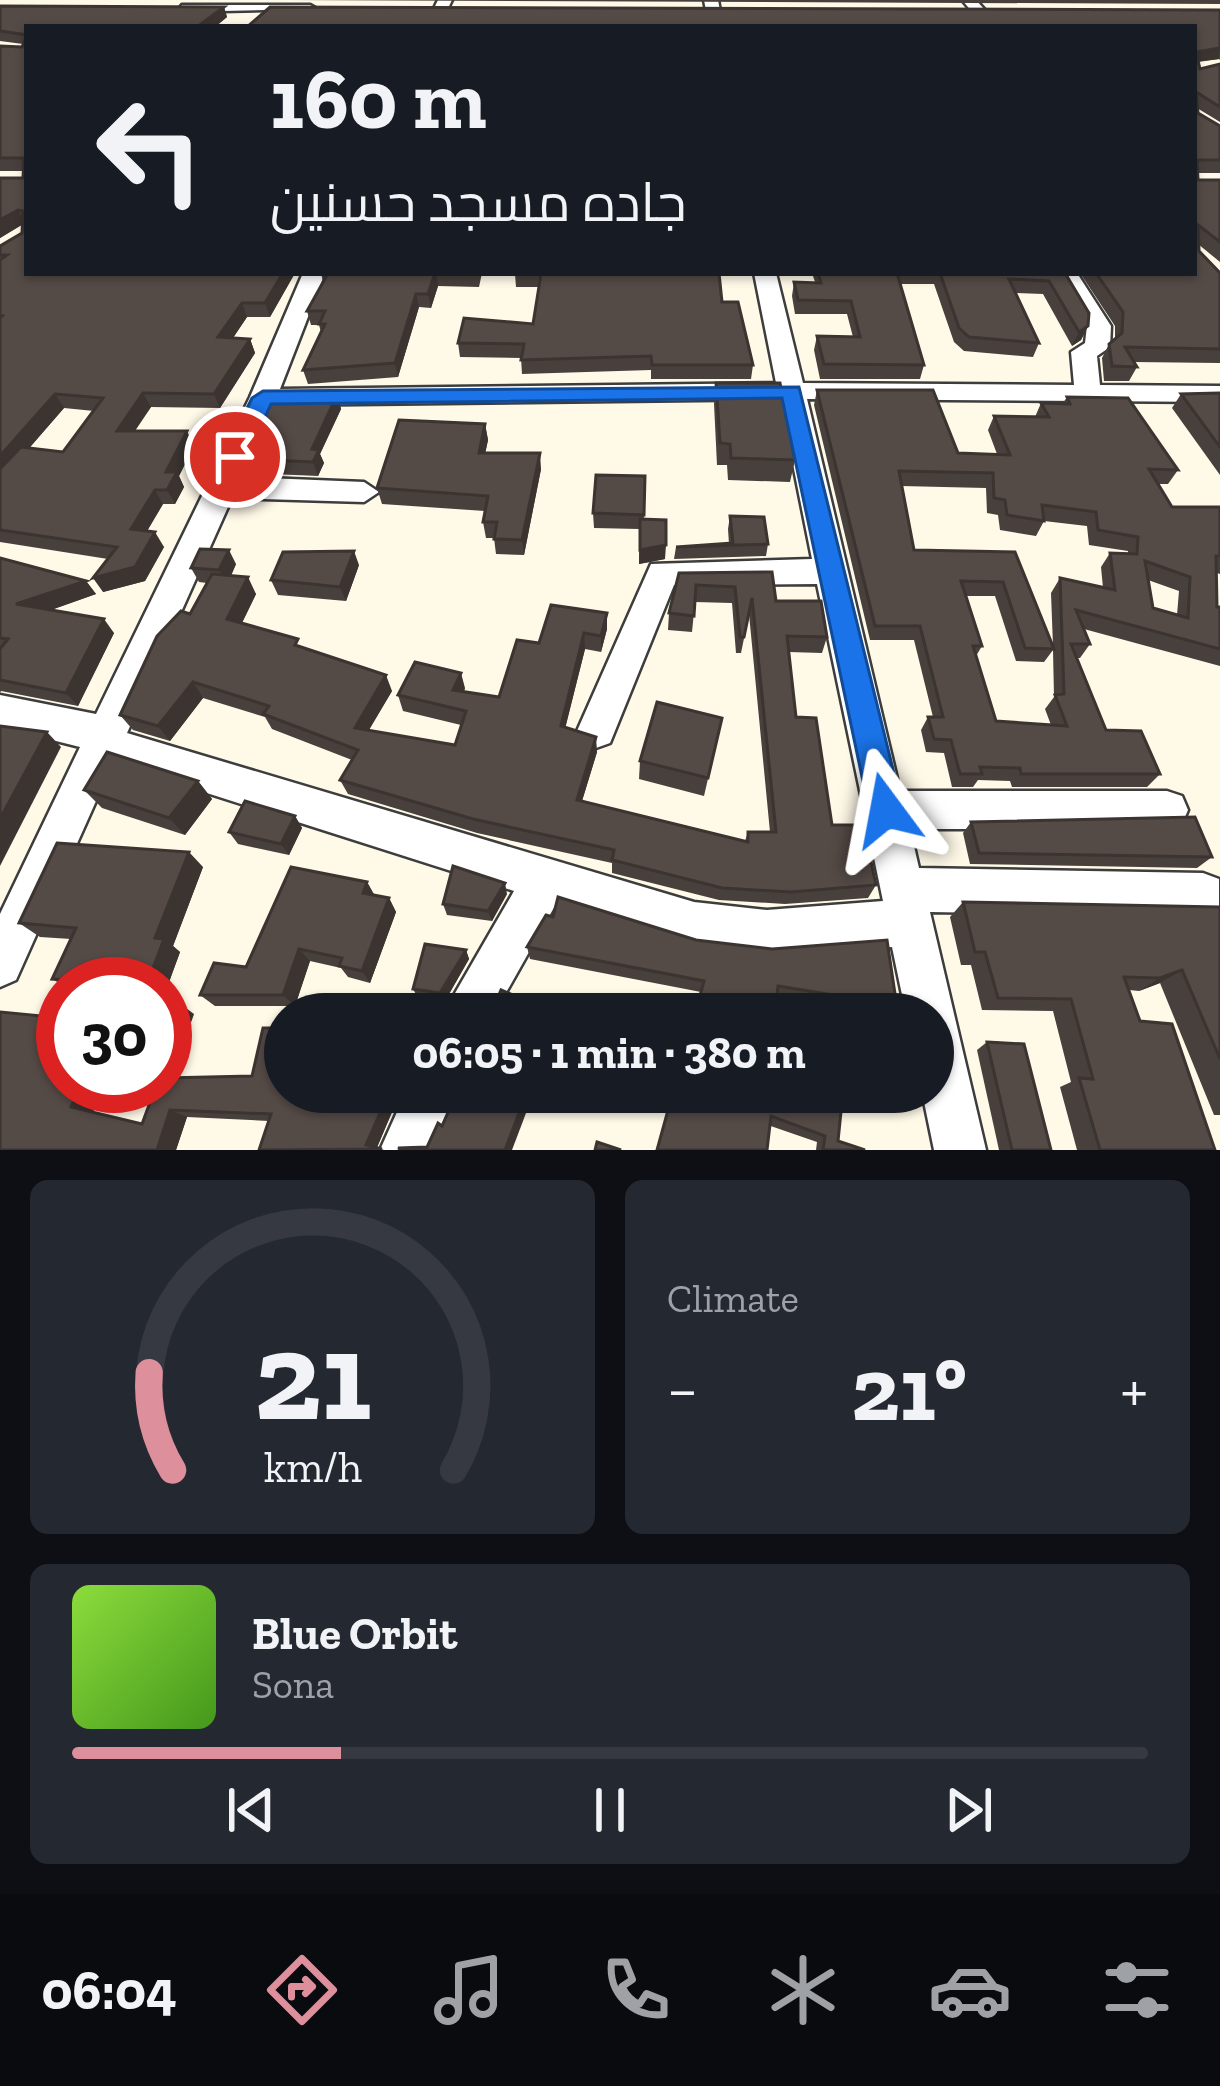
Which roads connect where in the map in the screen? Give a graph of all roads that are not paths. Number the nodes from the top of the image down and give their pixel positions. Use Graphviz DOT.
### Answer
graph roads {
  1 [pos="214,0"];
  2 [pos="443,5"];
  3 [pos="968,7"];
  4 [pos="180,9"];
  5 [pos="322,9"];
  6 [pos="417,9"];
  7 [pos="463,9"];
  8 [pos="690,10"];
  9 [pos="735,10"];
  10 [pos="1000,10"];
  11 [pos="713,12"];
  12 [pos="160,13"];
  13 [pos="313,276"];
  14 [pos="766,276"];
  15 [pos="1068,276"];
  16 [pos="791,392"];
  17 [pos="1220,394"];
  18 [pos="1088,395"];
  19 [pos="263,398"];
  20 [pos="221,487"];
  21 [pos="364,492"];
  22 [pos="832,571"];
  23 [pos="0,711"];
  24 [pos="596,731"];
  25 [pos="103,743"];
  26 [pos="886,810"];
  27 [pos="1167,810"];
  28 [pos="544,881"];
  29 [pos="1203,895"];
  30 [pos="908,908"];
  31 [pos="0,964"];
  32 [pos="479,993"];
  33 [pos="926,993"];
  34 [pos="423,1113"];
  35 [pos="952,1113"];
  36 [pos="406,1150"];
  37 [pos="960,1150"];
  1 -- 4 [label="street"];
  2 -- 6 [label="street"];
  2 -- 7 [label="street"];
  3 -- 10 [label="street"];
  4 -- 5 [label="street"];
  4 -- 12 [label="street"];
  8 -- 11 [label="street"];
  9 -- 11 [label="street"];
  13 -- 19 [label="street"];
  14 -- 16 [label="street"];
  15 -- 18 [label="street"];
  16 -- 18 [label="street"];
  16 -- 19 [label="street"];
  16 -- 22 [label="street"];
  17 -- 18 [label="street"];
  19 -- 20 [label="street"];
  20 -- 21 [label="street"];
  20 -- 25 [label="street"];
  22 -- 24 [label="street"];
  22 -- 26 [label="street"];
  23 -- 25 [label="street"];
  25 -- 28 [label="street"];
  25 -- 31 [label="street"];
  26 -- 27 [label="street"];
  26 -- 30 [label="street"];
  28 -- 30 [label="street"];
  28 -- 32 [label="street"];
  29 -- 30 [label="street"];
  30 -- 33 [label="street"];
  34 -- 36 [label="street"];
  35 -- 37 [label="street"];
}
